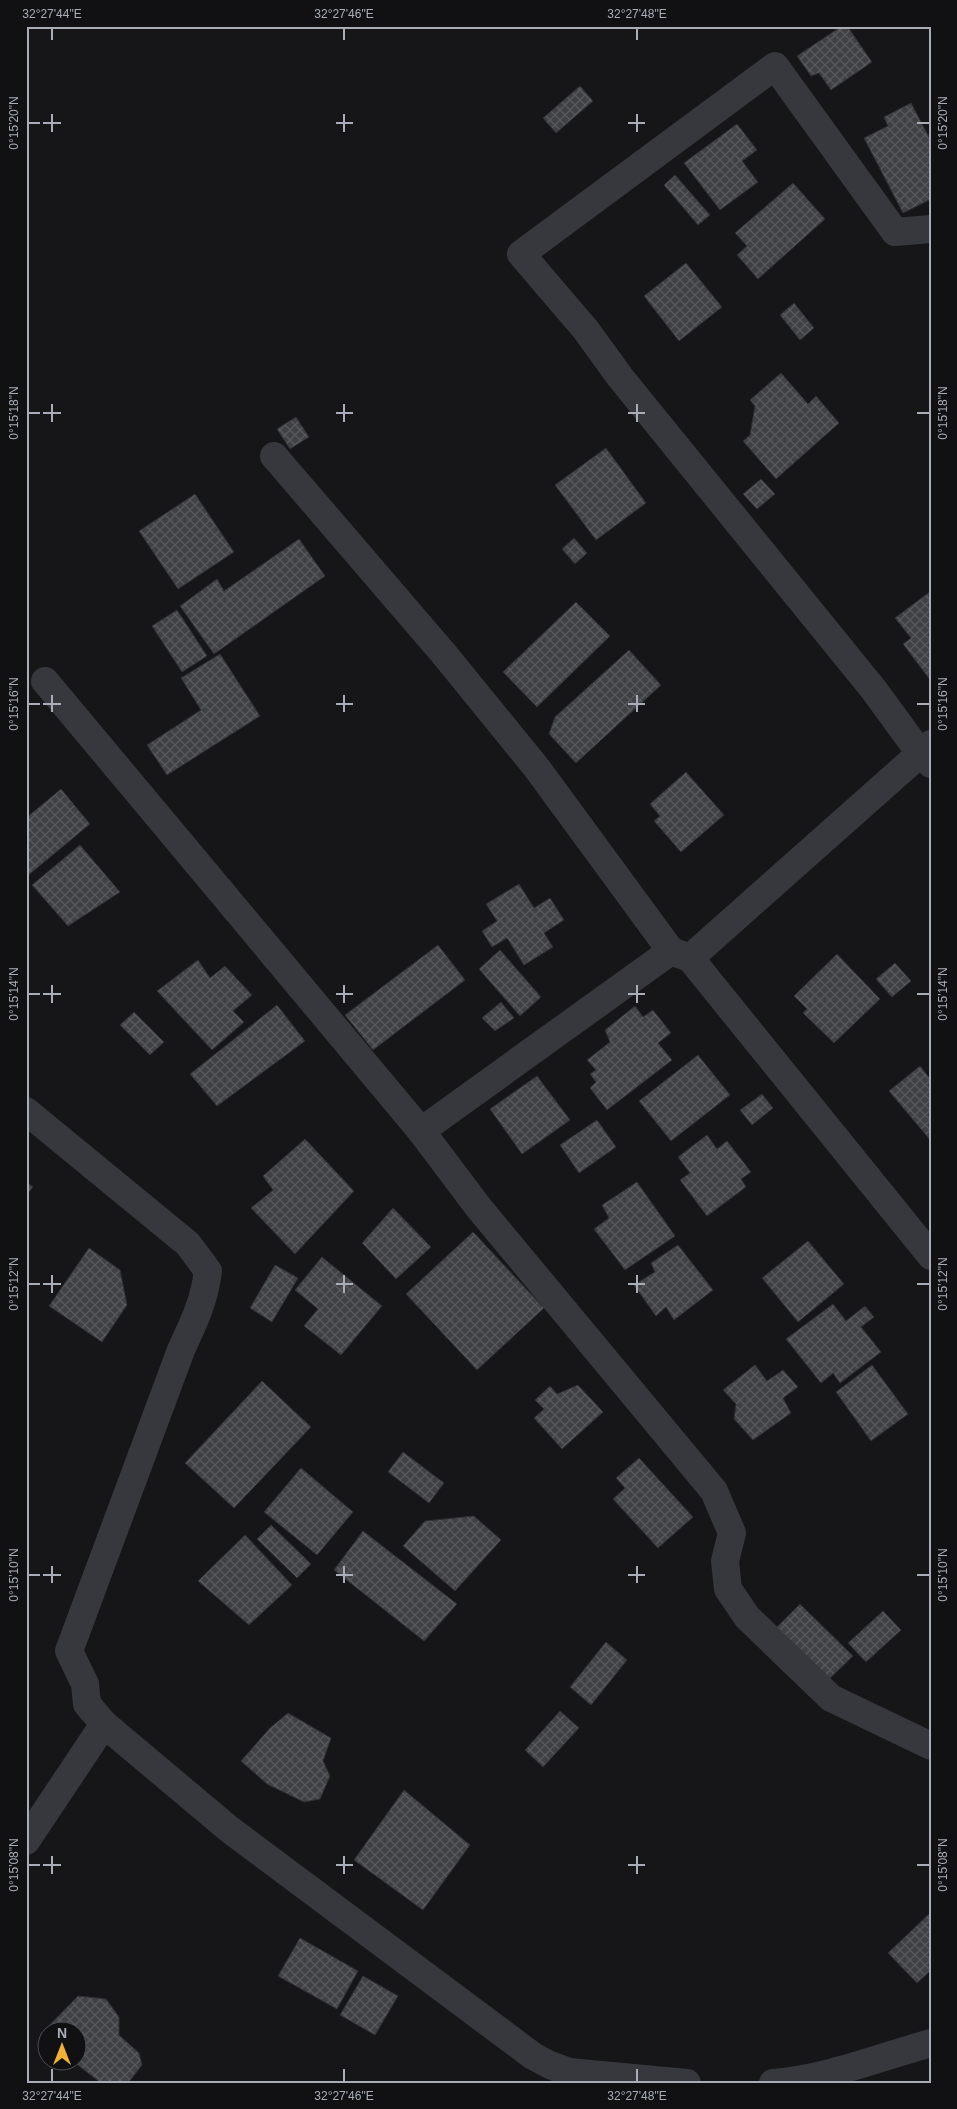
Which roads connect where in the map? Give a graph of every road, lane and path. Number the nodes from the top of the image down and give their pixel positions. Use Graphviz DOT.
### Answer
graph roads {
  1 [pos="931,229"];
  2 [pos="274,456"];
  3 [pos="45,681"];
  4 [pos="927,754"];
  5 [pos="681,954"];
  6 [pos="26,1111"];
  7 [pos="421,1131"];
  8 [pos="931,1256"];
  9 [pos="104,1724"];
  10 [pos="931,1746"];
  11 [pos="26,1840"];
  12 [pos="931,2043"];
  13 [pos="687,2083"];
  14 [pos="772,2083"];
  1 -- 4 [label="street"];
  2 -- 5 [label="street"];
  3 -- 7 [label="street"];
  4 -- 5 [label="street"];
  5 -- 7 [label="street"];
  5 -- 8 [label="street"];
  6 -- 9 [label="street"];
  7 -- 10 [label="street"];
  9 -- 11 [label="street"];
  9 -- 13 [label="street"];
  12 -- 14 [label="street"];
}
